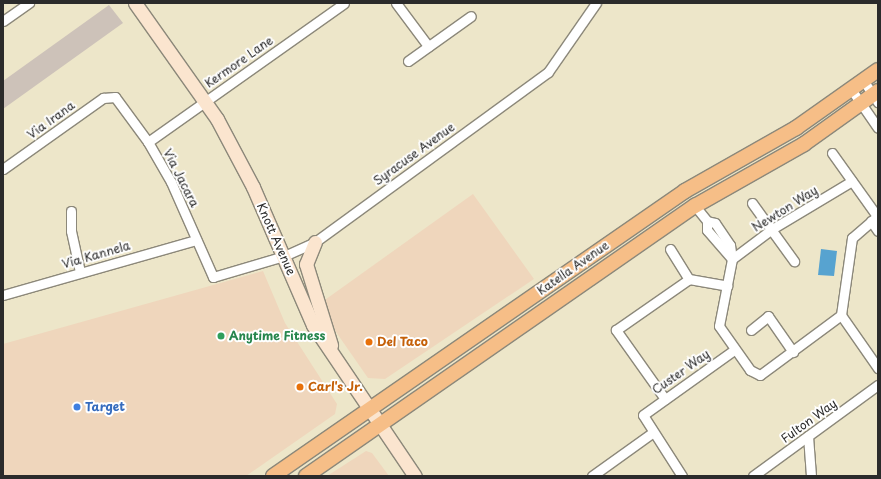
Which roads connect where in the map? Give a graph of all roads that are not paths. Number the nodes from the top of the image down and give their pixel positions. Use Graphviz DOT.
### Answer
graph roads {
  1 [pos="29,3"];
  2 [pos="135,3"];
  3 [pos="344,3"];
  4 [pos="396,3"];
  5 [pos="596,3"];
  6 [pos="470,16"];
  7 [pos="3,21"];
  8 [pos="428,46"];
  9 [pos="408,61"];
  10 [pos="878,70"];
  11 [pos="863,80"];
  12 [pos="850,90"];
  13 [pos="876,96"];
  14 [pos="116,97"];
  15 [pos="204,102"];
  16 [pos="860,104"];
  17 [pos="878,128"];
  18 [pos="148,142"];
  19 [pos="832,153"];
  20 [pos="3,169"];
  21 [pos="852,181"];
  22 [pos="752,203"];
  23 [pos="696,206"];
  24 [pos="71,211"];
  25 [pos="875,218"];
  26 [pos="772,229"];
  27 [pos="878,231"];
  28 [pos="196,240"];
  29 [pos="315,242"];
  30 [pos="670,249"];
  31 [pos="594,254"];
  32 [pos="284,256"];
  33 [pos="732,259"];
  34 [pos="794,261"];
  35 [pos="80,272"];
  36 [pos="213,277"];
  37 [pos="689,279"];
  38 [pos="726,286"];
  39 [pos="3,295"];
  40 [pos="544,310"];
  41 [pos="841,315"];
  42 [pos="751,330"];
  43 [pos="734,350"];
  44 [pos="793,352"];
  45 [pos="334,357"];
  46 [pos="878,368"];
  47 [pos="878,385"];
  48 [pos="665,398"];
  49 [pos="370,409"];
  50 [pos="381,424"];
  51 [pos="652,433"];
  52 [pos="808,436"];
  53 [pos="273,476"];
  54 [pos="306,476"];
  55 [pos="415,476"];
  56 [pos="592,476"];
  57 [pos="682,476"];
  58 [pos="754,476"];
  59 [pos="811,476"];
  1 -- 7 [label="street"];
  2 -- 15 [label="main road, Knott Avenue"];
  3 -- 15 [label="street, Kermore Lane"];
  4 -- 8 [label="street"];
  5 -- 29 [label="street, Syracuse Avenue"];
  6 -- 8 [label="street"];
  8 -- 9 [label="street"];
  10 -- 11 [label="main road, Katella Avenue"];
  11 -- 12 [label="main road, Katella Avenue"];
  11 -- 13 [label="street"];
  12 -- 16 [label="street"];
  12 -- 31 [label="main road, Katella Avenue"];
  13 -- 16 [label="main road, Katella Avenue"];
  14 -- 18 [label="street, Via Jacara"];
  14 -- 20 [label="street, Via Irana"];
  15 -- 18 [label="street, Kermore Lane"];
  15 -- 32 [label="main road, Knott Avenue"];
  16 -- 17 [label="street"];
  16 -- 23 [label="main road, Katella Avenue"];
  18 -- 28 [label="street, Via Jacara"];
  19 -- 21 [label="street"];
  21 -- 25 [label="street"];
  21 -- 26 [label="street, Newton Way"];
  22 -- 26 [label="street"];
  23 -- 33 [label="street"];
  23 -- 40 [label="main road, Katella Avenue"];
  24 -- 35 [label="street"];
  25 -- 27 [label="street"];
  25 -- 41 [label="street"];
  26 -- 33 [label="street, Newton Way"];
  26 -- 34 [label="street"];
  28 -- 35 [label="street, Via Kannela"];
  28 -- 36 [label="street, Via Jacara"];
  29 -- 32 [label="street, Syracuse Avenue"];
  29 -- 45 [label="main road"];
  30 -- 37 [label="street"];
  31 -- 40 [label="main road"];
  31 -- 49 [label="main road, Katella Avenue"];
  32 -- 36 [label="street, Syracuse Avenue"];
  32 -- 45 [label="main road, Knott Avenue"];
  33 -- 38 [label="street"];
  35 -- 39 [label="street, Via Kannela"];
  37 -- 38 [label="street"];
  37 -- 48 [label="street"];
  38 -- 43 [label="street"];
  40 -- 50 [label="main road, Katella Avenue"];
  41 -- 44 [label="street"];
  41 -- 46 [label="street"];
  42 -- 44 [label="street"];
  43 -- 44 [label="street"];
  43 -- 48 [label="street, Custer Way"];
  45 -- 49 [label="main road, Knott Avenue"];
  47 -- 52 [label="street, Fulton Way"];
  48 -- 51 [label="street, Custer Way"];
  49 -- 50 [label="main road, Knott Avenue"];
  49 -- 53 [label="main road, Katella Avenue"];
  50 -- 54 [label="main road, Katella Avenue"];
  50 -- 55 [label="main road, Knott Avenue"];
  51 -- 56 [label="street"];
  51 -- 57 [label="street"];
  52 -- 58 [label="street, Fulton Way"];
  52 -- 59 [label="street"];
}
